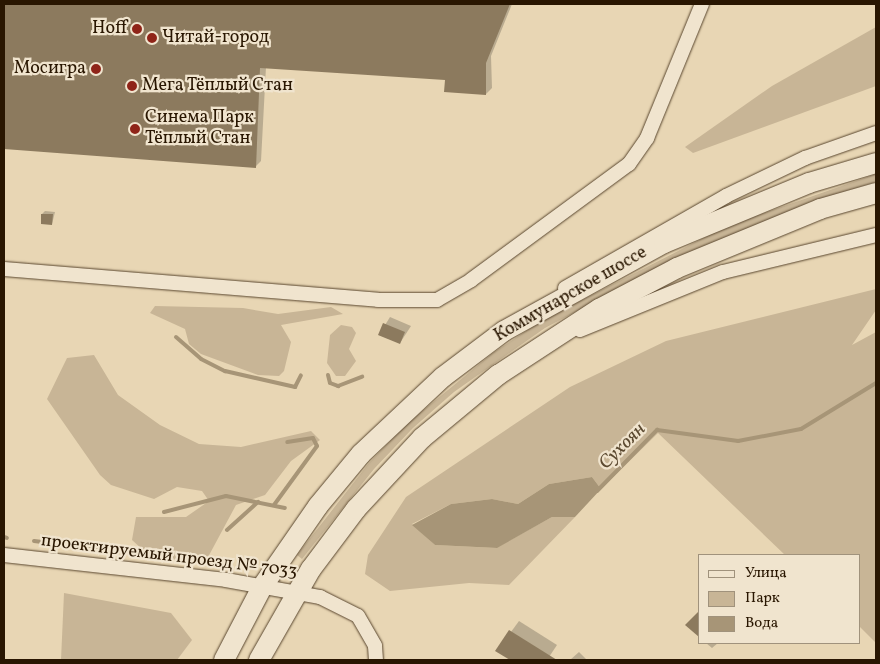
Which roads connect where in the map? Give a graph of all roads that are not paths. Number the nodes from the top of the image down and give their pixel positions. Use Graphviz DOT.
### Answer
graph roads {
  1 [pos="702,4"];
  2 [pos="876,133"];
  3 [pos="876,162"];
  4 [pos="876,192"];
  5 [pos="876,235"];
  6 [pos="4,269"];
  7 [pos="504,331"];
  8 [pos="530,353"];
  9 [pos="4,556"];
  10 [pos="262,587"];
  11 [pos="297,592"];
  12 [pos="224,660"];
  13 [pos="259,660"];
  14 [pos="376,660"];
  1 -- 6 [label="street"];
  2 -- 7 [label="street"];
  3 -- 7 [label="main road, Коммунарское шоссе"];
  4 -- 8 [label="main road, Коммунарское шоссе"];
  5 -- 8 [label="street"];
  7 -- 10 [label="main road, Коммунарское шоссе"];
  8 -- 11 [label="main road, Коммунарское шоссе"];
  9 -- 10 [label="street, проектируемый проезд № 7033"];
  10 -- 11 [label="street, проектируемый проезд № 7033"];
  10 -- 12 [label="main road, Коммунарское шоссе"];
  11 -- 13 [label="main road, Коммунарское шоссе"];
  11 -- 14 [label="street, проектируемый проезд № 7033"];
}
